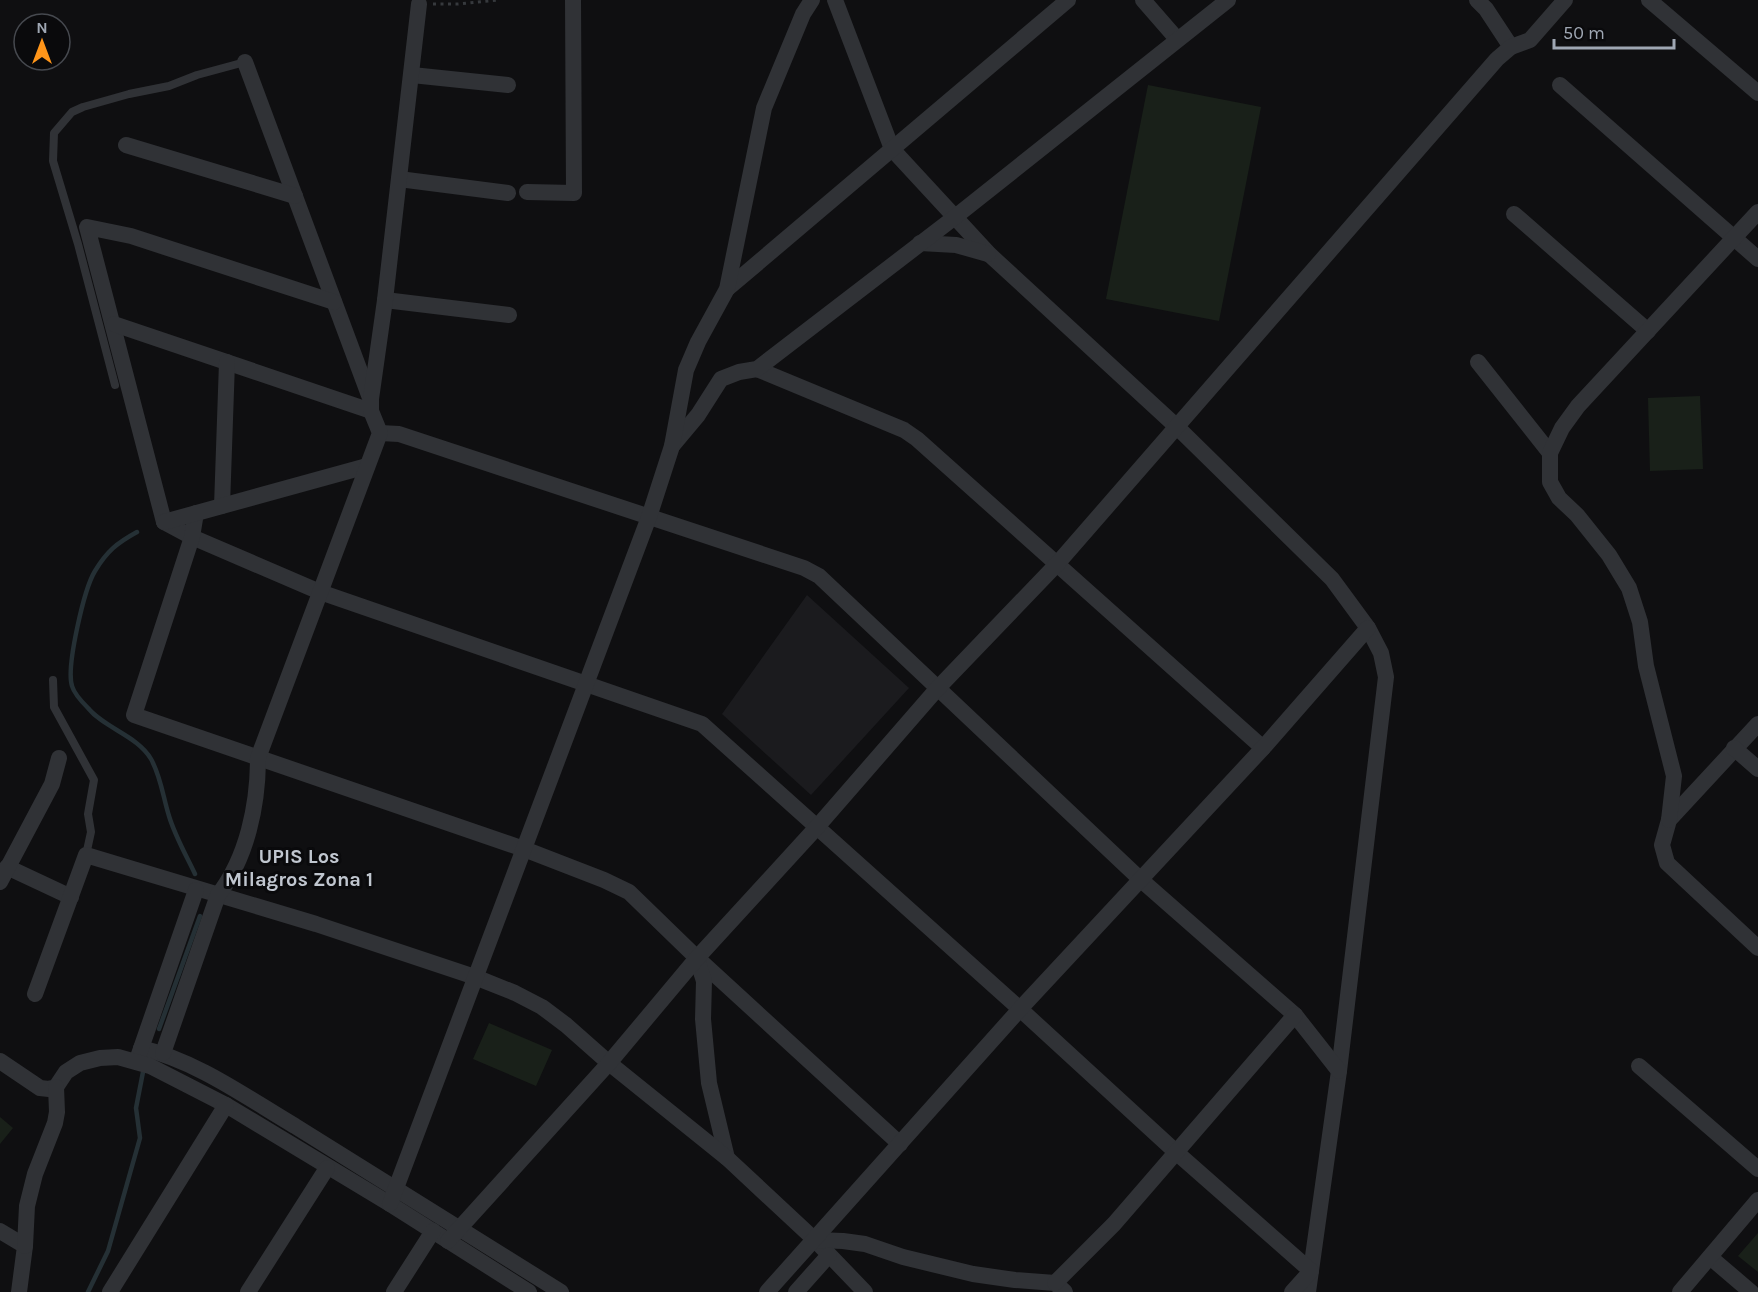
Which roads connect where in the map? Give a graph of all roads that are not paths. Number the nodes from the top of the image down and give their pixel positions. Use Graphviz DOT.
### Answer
graph roads {
  1 [pos="573,0"];
  2 [pos="812,0"];
  3 [pos="835,0"];
  4 [pos="1068,0"];
  5 [pos="1143,0"];
  6 [pos="1227,0"];
  7 [pos="1477,0"];
  8 [pos="1565,0"];
  9 [pos="1649,0"];
  10 [pos="419,4"];
  11 [pos="1177,39"];
  12 [pos="1511,47"];
  13 [pos="245,62"];
  14 [pos="412,75"];
  15 [pos="508,85"];
  16 [pos="1560,85"];
  17 [pos="1758,93"];
  18 [pos="126,145"];
  19 [pos="892,149"];
  20 [pos="399,179"];
  21 [pos="527,192"];
  22 [pos="508,193"];
  23 [pos="295,196"];
  24 [pos="1758,212"];
  25 [pos="1514,214"];
  26 [pos="955,217"];
  27 [pos="1734,238"];
  28 [pos="920,243"];
  29 [pos="989,254"];
  30 [pos="1758,259"];
  31 [pos="727,289"];
  32 [pos="385,300"];
  33 [pos="334,302"];
  34 [pos="509,315"];
  35 [pos="114,324"];
  36 [pos="1648,331"];
  37 [pos="227,362"];
  38 [pos="1478,362"];
  39 [pos="758,369"];
  40 [pos="115,385"];
  41 [pos="371,405"];
  42 [pos="1177,427"];
  43 [pos="380,433"];
  44 [pos="672,446"];
  45 [pos="1550,453"];
  46 [pos="367,466"];
  47 [pos="222,506"];
  48 [pos="196,513"];
  49 [pos="649,517"];
  50 [pos="164,522"];
  51 [pos="192,537"];
  52 [pos="1057,564"];
  53 [pos="320,592"];
  54 [pos="1368,628"];
  55 [pos="53,680"];
  56 [pos="586,684"];
  57 [pos="937,689"];
  58 [pos="1758,724"];
  59 [pos="1734,747"];
  60 [pos="1263,748"];
  61 [pos="59,758"];
  62 [pos="258,758"];
  63 [pos="1758,769"];
  64 [pos="1669,820"];
  65 [pos="816,827"];
  66 [pos="524,849"];
  67 [pos="86,855"];
  68 [pos="3,875"];
  69 [pos="1140,879"];
  70 [pos="196,890"];
  71 [pos="218,896"];
  72 [pos="70,897"];
  73 [pos="1758,948"];
  74 [pos="697,958"];
  75 [pos="475,977"];
  76 [pos="35,994"];
  77 [pos="1020,1009"];
  78 [pos="1295,1015"];
  79 [pos="163,1053"];
  80 [pos="139,1054"];
  81 [pos="0,1061"];
  82 [pos="609,1063"];
  83 [pos="1639,1066"];
  84 [pos="1339,1071"];
  85 [pos="56,1087"];
  86 [pos="226,1105"];
  87 [pos="900,1144"];
  88 [pos="1177,1153"];
  89 [pos="726,1158"];
  90 [pos="327,1167"];
  91 [pos="1758,1169"];
  92 [pos="396,1188"];
  93 [pos="1758,1200"];
  94 [pos="390,1204"];
  95 [pos="0,1231"];
  96 [pos="433,1231"];
  97 [pos="453,1235"];
  98 [pos="815,1240"];
  99 [pos="25,1246"];
  100 [pos="829,1255"];
  101 [pos="1710,1257"];
  102 [pos="521,1267"];
  103 [pos="1311,1271"];
  104 [pos="1060,1287"];
  105 [pos="520,1290"];
  106 [pos="19,1292"];
  107 [pos="110,1292"];
  108 [pos="248,1292"];
  109 [pos="394,1292"];
  110 [pos="561,1292"];
  111 [pos="767,1292"];
  112 [pos="796,1292"];
  113 [pos="865,1292"];
  114 [pos="1292,1292"];
  115 [pos="1308,1292"];
  116 [pos="1680,1292"];
  117 [pos="1751,1292"];
  1 -- 21 [label="street"];
  2 -- 31 [label="street"];
  3 -- 19 [label="street"];
  4 -- 19 [label="street"];
  5 -- 11 [label="street"];
  6 -- 11 [label="street"];
  7 -- 12 [label="street"];
  8 -- 12 [label="street"];
  9 -- 17 [label="street"];
  10 -- 14 [label="street"];
  11 -- 26 [label="street"];
  12 -- 42 [label="street"];
  13 -- 23 [label="street"];
  13 -- 40 [label="lane"];
  14 -- 15 [label="street"];
  14 -- 20 [label="street"];
  16 -- 27 [label="street"];
  18 -- 23 [label="street"];
  19 -- 26 [label="street"];
  19 -- 31 [label="street"];
  20 -- 22 [label="street"];
  20 -- 32 [label="street"];
  23 -- 33 [label="street"];
  24 -- 27 [label="street"];
  25 -- 36 [label="street"];
  26 -- 28 [label="street"];
  26 -- 29 [label="street"];
  27 -- 30 [label="street"];
  27 -- 36 [label="street"];
  28 -- 29 [label="street"];
  28 -- 39 [label="street"];
  29 -- 42 [label="street"];
  31 -- 44 [label="street"];
  32 -- 34 [label="street"];
  32 -- 41 [label="street"];
  33 -- 35 [label="street"];
  33 -- 41 [label="street"];
  35 -- 37 [label="street"];
  35 -- 50 [label="street"];
  36 -- 45 [label="street"];
  37 -- 41 [label="street"];
  37 -- 47 [label="street"];
  38 -- 45 [label="street"];
  39 -- 44 [label="street"];
  39 -- 52 [label="street"];
  41 -- 43 [label="street"];
  42 -- 52 [label="street"];
  42 -- 54 [label="street"];
  43 -- 46 [label="street"];
  43 -- 49 [label="street"];
  44 -- 49 [label="street"];
  45 -- 64 [label="street"];
  46 -- 47 [label="street"];
  46 -- 53 [label="street"];
  47 -- 48 [label="street"];
  48 -- 50 [label="street"];
  48 -- 51 [label="street"];
  49 -- 56 [label="street"];
  49 -- 57 [label="street"];
  50 -- 51 [label="street"];
  51 -- 53 [label="street"];
  51 -- 62 [label="street"];
  52 -- 57 [label="street"];
  52 -- 60 [label="street"];
  53 -- 56 [label="street"];
  53 -- 62 [label="street"];
  54 -- 60 [label="street"];
  54 -- 84 [label="street"];
  55 -- 67 [label="lane"];
  56 -- 65 [label="street"];
  56 -- 66 [label="street"];
  57 -- 65 [label="street"];
  57 -- 69 [label="street"];
  58 -- 59 [label="street"];
  59 -- 63 [label="street"];
  59 -- 64 [label="street"];
  60 -- 69 [label="street"];
  61 -- 68 [label="street"];
  62 -- 66 [label="street"];
  62 -- 71 [label="street"];
  64 -- 73 [label="street"];
  65 -- 74 [label="street"];
  65 -- 77 [label="street"];
  66 -- 74 [label="street"];
  66 -- 75 [label="street"];
  67 -- 70 [label="street"];
  67 -- 72 [label="street"];
  68 -- 72 [label="street"];
  69 -- 77 [label="street"];
  69 -- 78 [label="street"];
  70 -- 71 [label="street"];
  70 -- 80 [label="street"];
  71 -- 75 [label="street"];
  71 -- 79 [label="street"];
  72 -- 76 [label="street"];
  74 -- 82 [label="street"];
  74 -- 87 [label="street"];
  74 -- 89 [label="street"];
  75 -- 82 [label="street"];
  75 -- 92 [label="street"];
  77 -- 87 [label="street"];
  77 -- 88 [label="street"];
  78 -- 84 [label="street"];
  78 -- 88 [label="street"];
  79 -- 80 [label="street"];
  79 -- 92 [label="street"];
  80 -- 85 [label="street"];
  80 -- 86 [label="street"];
  81 -- 85 [label="street"];
  82 -- 89 [label="street"];
  82 -- 97 [label="street"];
  83 -- 91 [label="street"];
  84 -- 103 [label="street"];
  85 -- 99 [label="street"];
  86 -- 90 [label="street"];
  86 -- 107 [label="street"];
  87 -- 98 [label="street"];
  88 -- 103 [label="street"];
  88 -- 104 [label="street"];
  89 -- 98 [label="street"];
  90 -- 94 [label="street"];
  90 -- 108 [label="street"];
  92 -- 94 [label="street"];
  92 -- 97 [label="street"];
  93 -- 101 [label="street"];
  94 -- 96 [label="street"];
  95 -- 99 [label="street"];
  96 -- 97 [label="street"];
  96 -- 109 [label="street"];
  97 -- 102 [label="street"];
  97 -- 105 [label="street"];
  98 -- 100 [label="street"];
  98 -- 104 [label="street"];
  98 -- 111 [label="street"];
  99 -- 106 [label="street"];
  100 -- 112 [label="street"];
  100 -- 113 [label="street"];
  101 -- 116 [label="street"];
  101 -- 117 [label="street"];
  102 -- 105 [label="street"];
  102 -- 110 [label="street"];
  103 -- 114 [label="street"];
  103 -- 115 [label="street"];
}
